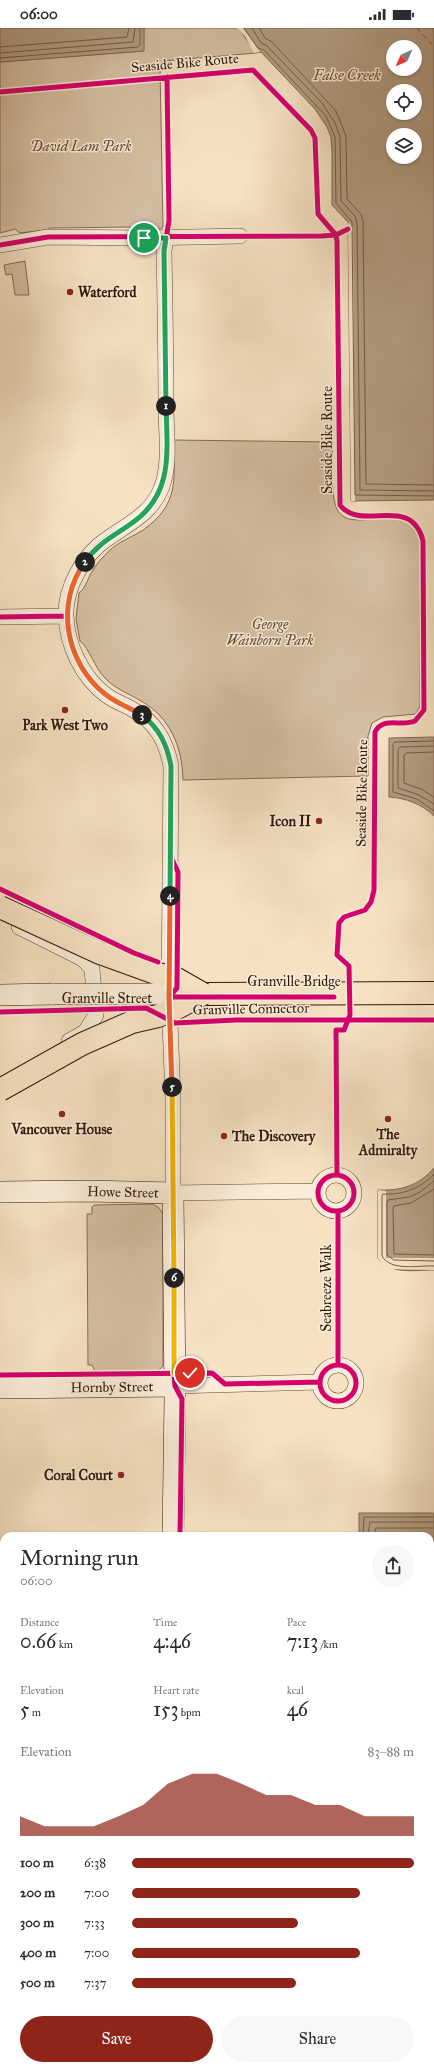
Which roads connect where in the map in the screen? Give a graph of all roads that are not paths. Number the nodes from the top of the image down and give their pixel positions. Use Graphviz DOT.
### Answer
graph roads {
  1 [pos="240,236"];
  2 [pos="166,238"];
  3 [pos="0,245"];
  4 [pos="66,616"];
  5 [pos="0,617"];
  6 [pos="0,907"];
  7 [pos="0,918"];
  8 [pos="434,993"];
  9 [pos="203,994"];
  10 [pos="0,995"];
  11 [pos="169,997"];
  12 [pos="334,997"];
  13 [pos="0,998"];
  14 [pos="96,998"];
  15 [pos="0,1082"];
  16 [pos="0,1090"];
  17 [pos="317,1191"];
  18 [pos="0,1192"];
  19 [pos="173,1193"];
  20 [pos="320,1382"];
  21 [pos="175,1386"];
  22 [pos="0,1388"];
  23 [pos="173,1532"];
  1 -- 2 [label="street"];
  2 -- 3 [label="street"];
  2 -- 4 [label="street"];
  4 -- 5 [label="street"];
  4 -- 11 [label="street"];
  6 -- 9 [label="highway, Granville Bridge, bridge"];
  7 -- 14 [label="street"];
  8 -- 9 [label="highway, Granville Bridge"];
  9 -- 10 [label="street, Granville Bridge, bridge"];
  9 -- 16 [label="highway, Granville Bridge, bridge"];
  11 -- 12 [label="street, Granville Street"];
  11 -- 14 [label="street, Granville Street"];
  11 -- 19 [label="street"];
  13 -- 14 [label="street, Granville Street"];
  14 -- 15 [label="street"];
  17 -- 19 [label="street, Howe Street"];
  18 -- 19 [label="street, Howe Street"];
  19 -- 21 [label="street"];
  20 -- 21 [label="street, Hornby Street"];
  21 -- 22 [label="street, Hornby Street"];
  21 -- 23 [label="street"];
}
